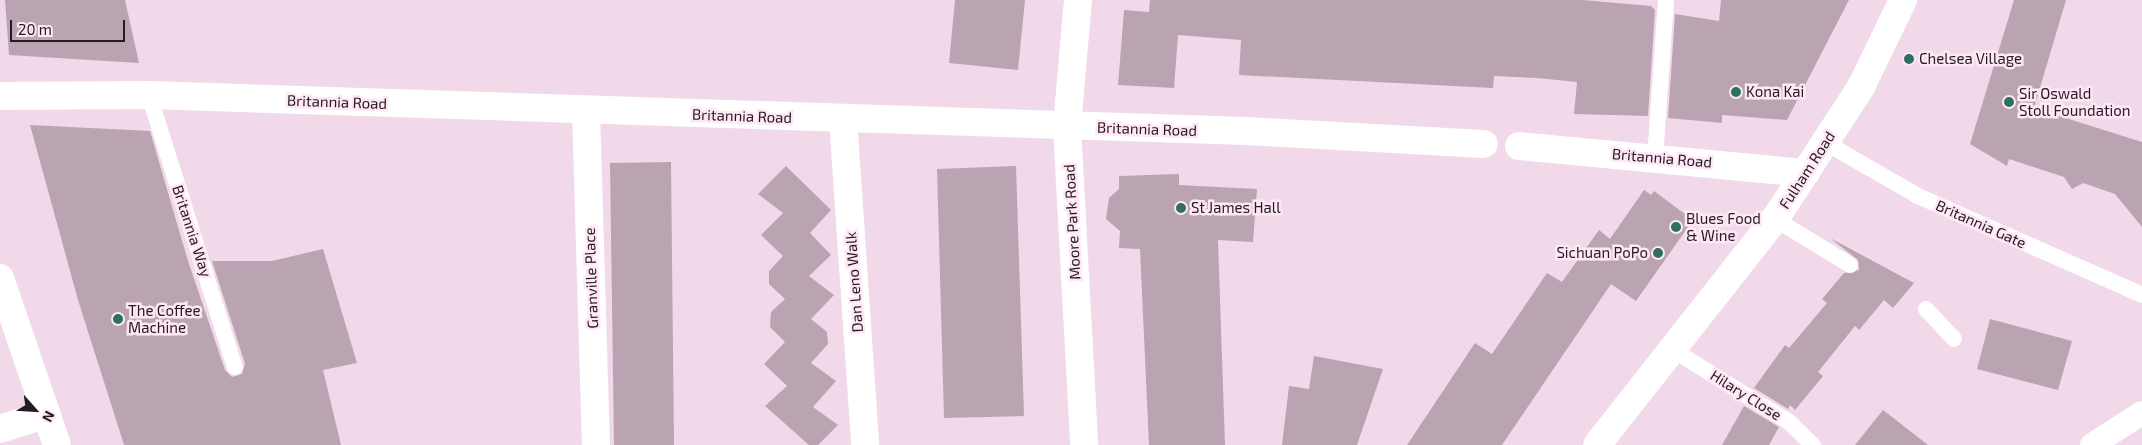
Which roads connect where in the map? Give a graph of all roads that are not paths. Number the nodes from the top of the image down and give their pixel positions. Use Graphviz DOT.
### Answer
graph roads {
  1 [pos="1078,0"];
  2 [pos="1666,0"];
  3 [pos="1903,0"];
  4 [pos="0,96"];
  5 [pos="149,96"];
  6 [pos="586,111"];
  7 [pos="843,119"];
  8 [pos="1067,126"];
  9 [pos="1826,143"];
  10 [pos="1484,144"];
  11 [pos="1518,146"];
  12 [pos="1655,158"];
  13 [pos="1806,173"];
  14 [pos="1775,219"];
  15 [pos="1850,265"];
  16 [pos="0,278"];
  17 [pos="2142,295"];
  18 [pos="1926,309"];
  19 [pos="1954,339"];
  20 [pos="1674,350"];
  21 [pos="235,367"];
  22 [pos="2142,413"];
  23 [pos="47,414"];
  24 [pos="0,429"];
  25 [pos="57,445"];
  26 [pos="596,445"];
  27 [pos="865,445"];
  28 [pos="1084,445"];
  29 [pos="1597,445"];
  30 [pos="1813,445"];
  31 [pos="2092,445"];
  1 -- 8 [label="street, Moore Park Road"];
  2 -- 12 [label="lane"];
  3 -- 9 [label="street, Fulham Road"];
  4 -- 5 [label="street, Britannia Road"];
  5 -- 6 [label="street, Britannia Road"];
  5 -- 21 [label="lane, Britannia Way"];
  6 -- 7 [label="street, Britannia Road"];
  6 -- 26 [label="street, Granville Place"];
  7 -- 8 [label="street, Britannia Road"];
  7 -- 27 [label="street, Dan Leno Walk"];
  8 -- 10 [label="street, Britannia Road"];
  8 -- 28 [label="street, Moore Park Road"];
  9 -- 13 [label="street, Fulham Road"];
  9 -- 17 [label="lane, Britannia Gate"];
  11 -- 12 [label="street, Britannia Road"];
  12 -- 13 [label="street, Britannia Road"];
  13 -- 14 [label="street, Fulham Road"];
  14 -- 15 [label="lane"];
  14 -- 20 [label="street, Fulham Road"];
  16 -- 23 [label="street"];
  18 -- 19 [label="lane"];
  20 -- 29 [label="street, Fulham Road"];
  20 -- 30 [label="lane, Hilary Close"];
  22 -- 31 [label="street"];
  23 -- 24 [label="street"];
  23 -- 25 [label="street"];
}
